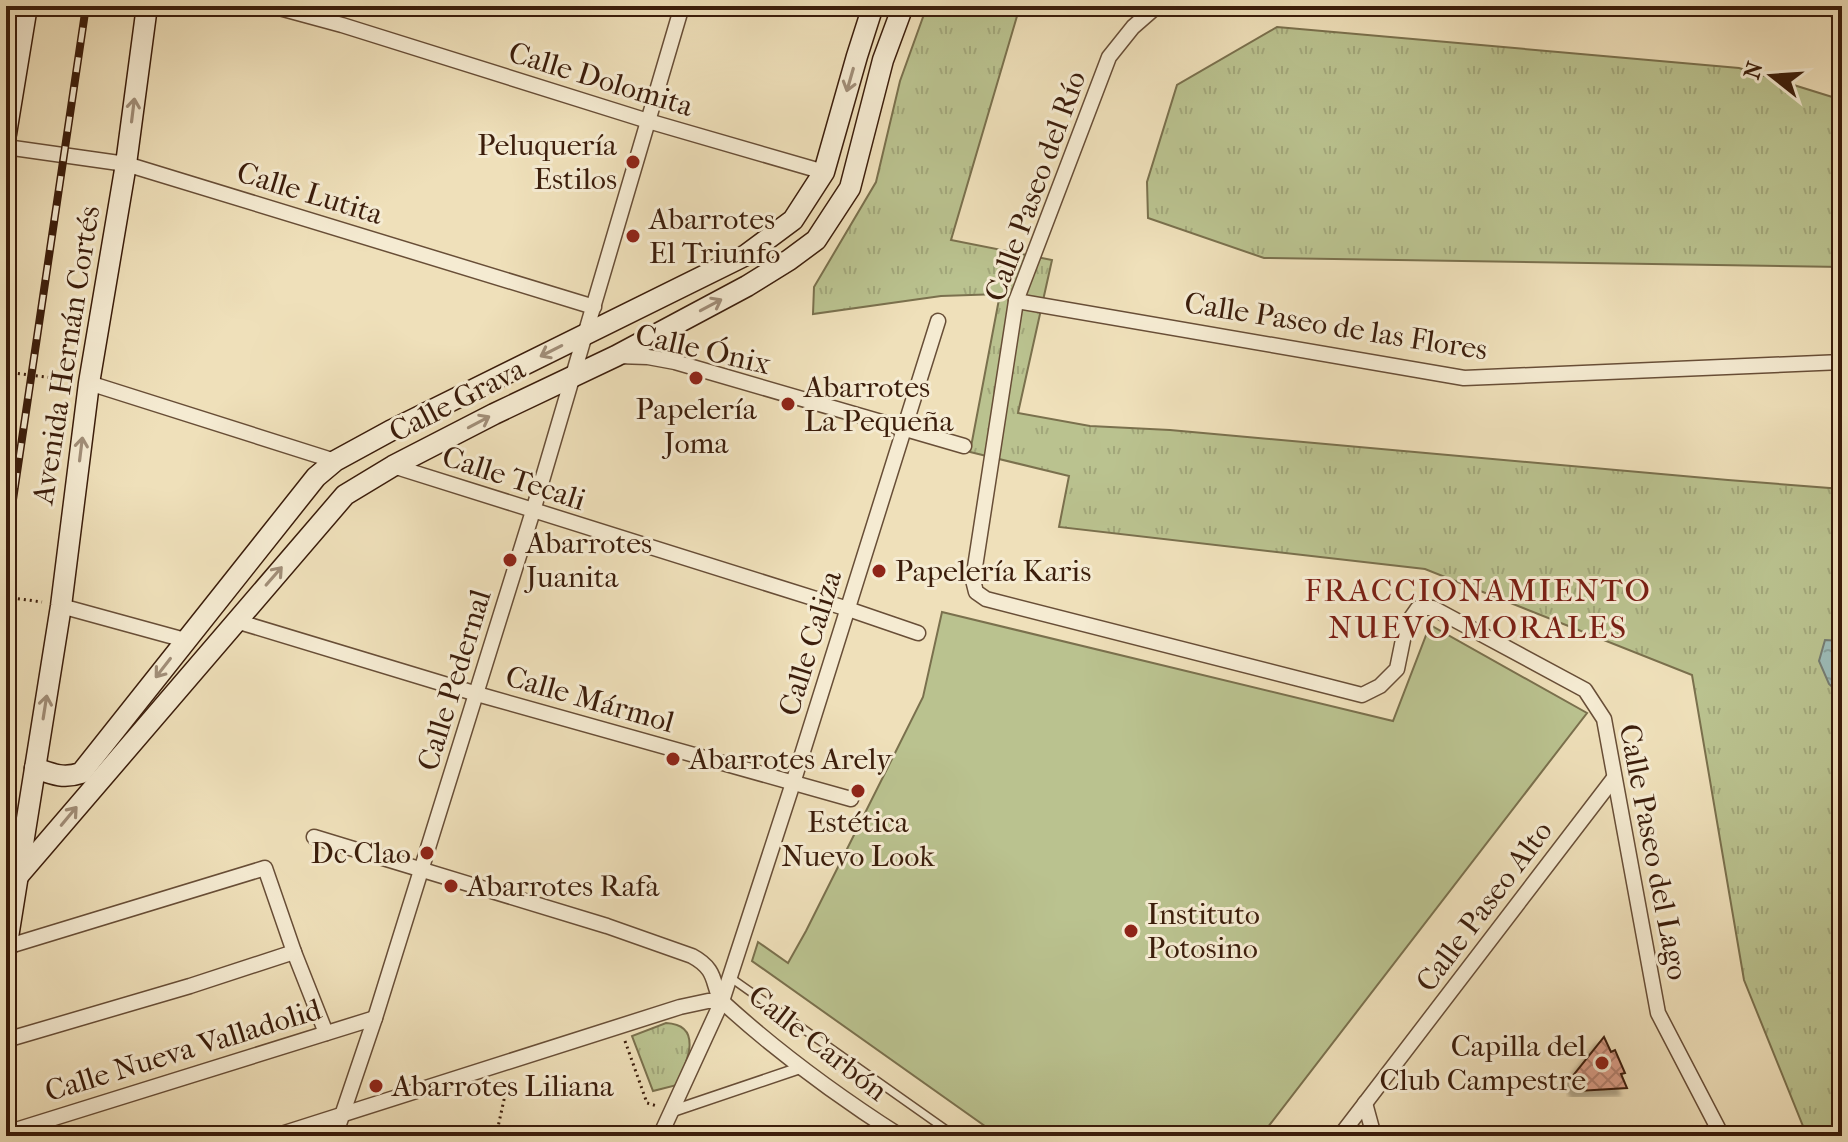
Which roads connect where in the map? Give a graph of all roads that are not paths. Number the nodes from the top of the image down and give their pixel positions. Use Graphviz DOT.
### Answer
graph roads {
  1 [pos="27,6"];
  2 [pos="147,6"];
  3 [pos="272,6"];
  4 [pos="682,6"];
  5 [pos="873,6"];
  6 [pos="903,6"];
  7 [pos="1157,6"];
  8 [pos="1823,6"];
  9 [pos="1842,12"];
  10 [pos="648,121"];
  11 [pos="6,134"];
  12 [pos="6,147"];
  13 [pos="126,164"];
  14 [pos="824,172"];
  15 [pos="1016,301"];
  16 [pos="594,307"];
  17 [pos="938,321"];
  18 [pos="584,334"];
  19 [pos="616,356"];
  20 [pos="1842,362"];
  21 [pos="572,376"];
  22 [pos="89,383"];
  23 [pos="903,429"];
  24 [pos="964,446"];
  25 [pos="335,461"];
  26 [pos="393,466"];
  27 [pos="533,511"];
  28 [pos="976,592"];
  29 [pos="61,606"];
  30 [pos="848,609"];
  31 [pos="236,621"];
  32 [pos="918,633"];
  33 [pos="185,640"];
  34 [pos="477,694"];
  35 [pos="35,768"];
  36 [pos="1614,778"];
  37 [pos="793,783"];
  38 [pos="851,799"];
  39 [pos="314,837"];
  40 [pos="422,870"];
  41 [pos="18,876"];
  42 [pos="6,948"];
  43 [pos="294,952"];
  44 [pos="730,977"];
  45 [pos="722,1001"];
  46 [pos="375,1018"];
  47 [pos="326,1033"];
  48 [pos="6,1040"];
  49 [pos="800,1068"];
  50 [pos="1365,1103"];
  51 [pos="670,1112"];
  52 [pos="342,1113"];
  53 [pos="886,1127"];
  54 [pos="6,1133"];
  55 [pos="275,1136"];
  56 [pos="335,1136"];
  57 [pos="660,1136"];
  58 [pos="863,1136"];
  59 [pos="900,1136"];
  60 [pos="955,1136"];
  61 [pos="1340,1136"];
  62 [pos="1374,1136"];
  63 [pos="1722,1136"];
  1 -- 11 [label="main road"];
  13 -- 2 [label="main road, Avenida Hernán Cortés, one-way"];
  3 -- 10 [label="street, Calle Dolomita"];
  4 -- 10 [label="street, Calle Pedernal"];
  5 -- 14 [label="main road, Calle Grava, one-way"];
  19 -- 6 [label="main road, Calle Grava, one-way"];
  7 -- 15 [label="street, Calle Paseo del Río"];
  8 -- 9 [label="street"];
  10 -- 14 [label="street, Calle Dolomita"];
  10 -- 16 [label="street, Calle Pedernal"];
  12 -- 13 [label="street, Calle Lutita"];
  13 -- 16 [label="street, Calle Lutita"];
  13 -- 22 [label="main road, Avenida Hernán Cortés"];
  14 -- 18 [label="main road, Calle Grava"];
  15 -- 20 [label="street, Calle Paseo de las Flores"];
  15 -- 28 [label="street, Calle Paseo del Río"];
  16 -- 18 [label="street, Calle Pedernal"];
  17 -- 23 [label="street, Calle Caliza"];
  18 -- 21 [label="street, Calle Pedernal"];
  18 -- 25 [label="main road, Calle Grava, one-way"];
  19 -- 21 [label="main road, Calle Grava"];
  19 -- 23 [label="street, Calle Ónix"];
  26 -- 21 [label="main road, Calle Grava, one-way"];
  21 -- 27 [label="street, Calle Pedernal"];
  22 -- 25 [label="street"];
  29 -- 22 [label="main road, Avenida Hernán Cortés, one-way"];
  23 -- 24 [label="street, Calle Ónix"];
  23 -- 30 [label="street, Calle Caliza"];
  25 -- 33 [label="main road, Calle Grava"];
  26 -- 27 [label="street, Calle Tecali"];
  31 -- 26 [label="main road, Calle Grava, one-way"];
  27 -- 30 [label="street, Calle Tecali"];
  27 -- 34 [label="street, Calle Pedernal"];
  28 -- 36 [label="street, Calle Paseo del Lago"];
  29 -- 33 [label="street"];
  35 -- 29 [label="main road, Avenida Hernán Cortés, one-way"];
  30 -- 32 [label="street, Calle Tecali"];
  30 -- 37 [label="street, Calle Caliza"];
  31 -- 34 [label="street, Calle Mármol"];
  41 -- 31 [label="main road, Calle Grava, one-way"];
  33 -- 35 [label="main road, Calle Grava, one-way"];
  34 -- 37 [label="street, Calle Mármol"];
  34 -- 40 [label="street, Calle Pedernal"];
  35 -- 41 [label="main road, Avenida Hernán Cortés"];
  36 -- 50 [label="street, Calle Paseo Alto"];
  36 -- 63 [label="street, Calle Paseo del Lago"];
  37 -- 38 [label="street, Calle Mármol"];
  37 -- 44 [label="street, Calle Caliza"];
  39 -- 40 [label="street, Calle Carbón"];
  40 -- 45 [label="street, Calle Carbón"];
  40 -- 46 [label="street, Calle Pedernal"];
  41 -- 42 [label="main road, Avenida Hernán Cortés"];
  42 -- 43 [label="street"];
  43 -- 47 [label="street"];
  43 -- 48 [label="street"];
  44 -- 45 [label="street, Calle Caliza"];
  44 -- 60 [label="lane"];
  45 -- 49 [label="street, Calle Carbón"];
  45 -- 51 [label="street, Calle Caliza"];
  45 -- 52 [label="street"];
  46 -- 47 [label="street, Calle Nueva Valladolid"];
  46 -- 52 [label="street, Calle Pedernal"];
  47 -- 54 [label="street, Calle Nueva Valladolid"];
  49 -- 51 [label="street"];
  49 -- 53 [label="street, Calle Carbón"];
  50 -- 61 [label="street, Calle Paseo Alto"];
  50 -- 62 [label="street"];
  51 -- 57 [label="street, Calle Caliza"];
  52 -- 55 [label="street"];
  52 -- 56 [label="street, Calle Pedernal"];
  53 -- 58 [label="street"];
  53 -- 59 [label="street, Calle Carbón"];
}
